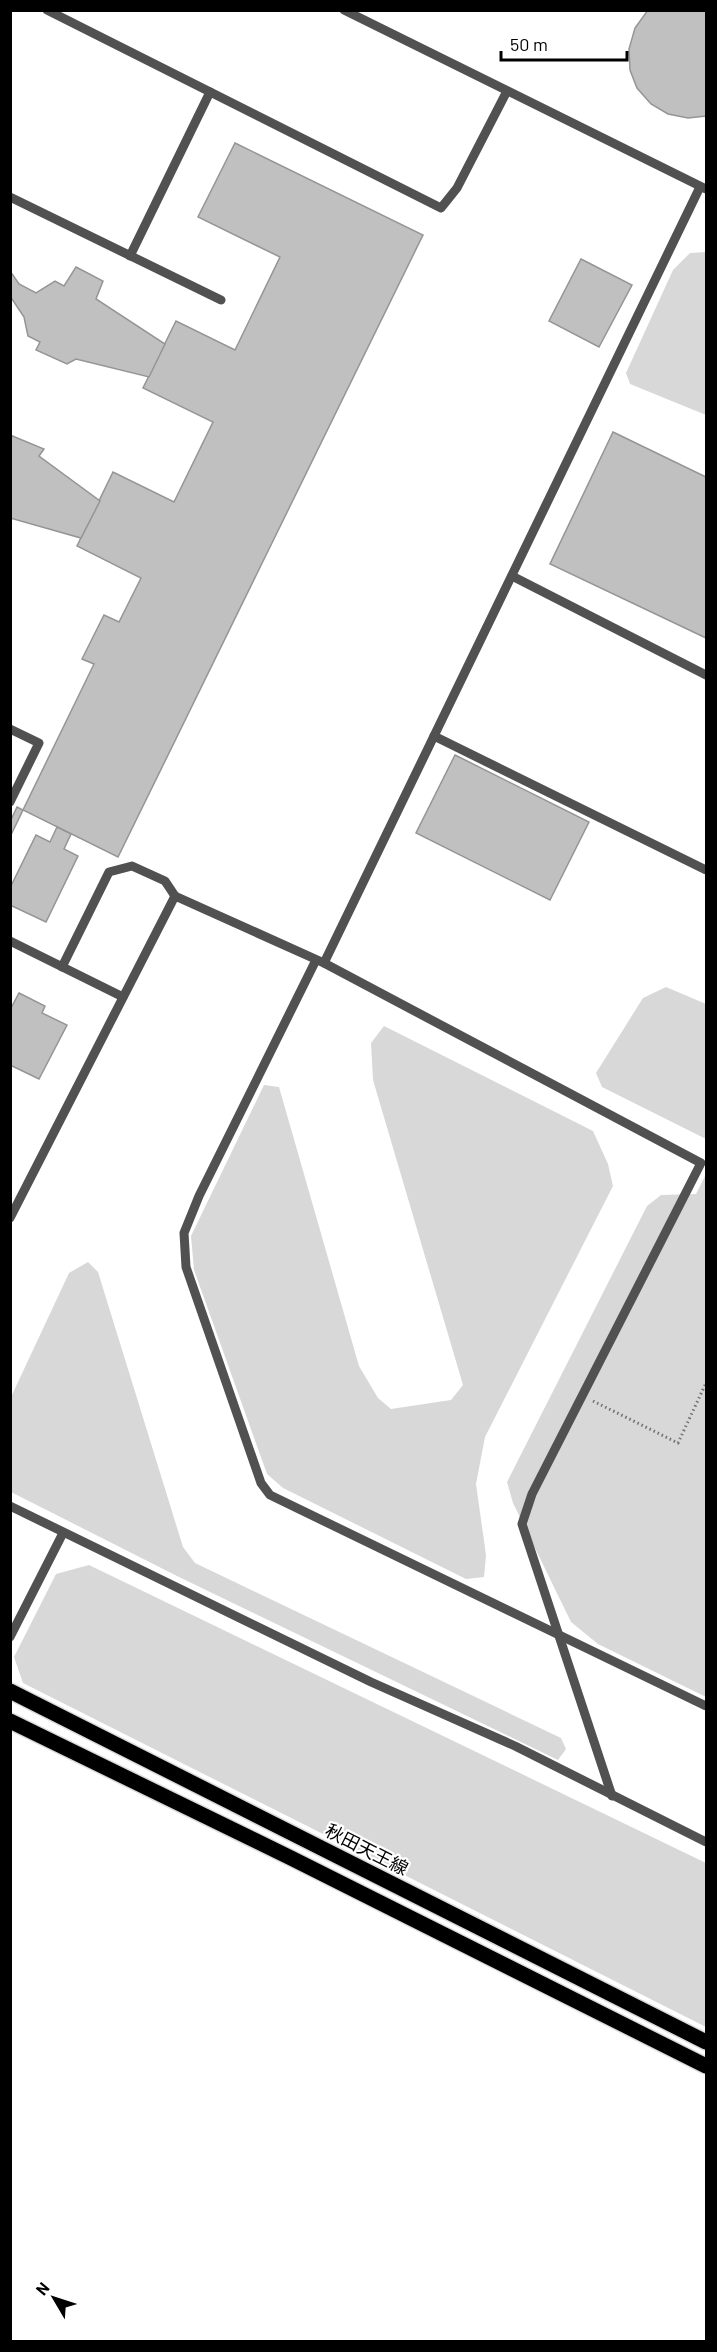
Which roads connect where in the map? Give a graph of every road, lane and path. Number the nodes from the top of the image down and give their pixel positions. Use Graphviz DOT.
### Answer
graph roads {
  1 [pos="47,10"];
  2 [pos="344,10"];
  3 [pos="507,91"];
  4 [pos="210,92"];
  5 [pos="704,188"];
  6 [pos="10,197"];
  7 [pos="130,256"];
  8 [pos="221,300"];
  9 [pos="512,576"];
  10 [pos="706,675"];
  11 [pos="10,729"];
  12 [pos="434,736"];
  13 [pos="10,802"];
  14 [pos="706,870"];
  15 [pos="175,896"];
  16 [pos="10,941"];
  17 [pos="320,961"];
  18 [pos="62,967"];
  19 [pos="123,997"];
  20 [pos="10,1218"];
  21 [pos="706,1383"];
  22 [pos="582,1396"];
  23 [pos="10,1506"];
  24 [pos="63,1533"];
  25 [pos="559,1636"];
  26 [pos="10,1637"];
  27 [pos="10,1690"];
  28 [pos="706,1707"];
  29 [pos="10,1721"];
  30 [pos="612,1796"];
  31 [pos="706,1842"];
  32 [pos="706,2042"];
  33 [pos="706,2066"];
  1 -- 4 [label="lane"];
  2 -- 3 [label="lane"];
  3 -- 4 [label="lane"];
  3 -- 5 [label="lane"];
  4 -- 7 [label="lane"];
  5 -- 9 [label="lane"];
  6 -- 7 [label="lane"];
  7 -- 8 [label="lane"];
  9 -- 10 [label="lane"];
  9 -- 12 [label="lane"];
  11 -- 13 [label="lane"];
  12 -- 14 [label="lane"];
  12 -- 17 [label="lane"];
  15 -- 17 [label="lane"];
  15 -- 18 [label="lane"];
  15 -- 19 [label="lane"];
  16 -- 18 [label="lane"];
  17 -- 22 [label="lane"];
  17 -- 25 [label="lane"];
  18 -- 19 [label="lane"];
  19 -- 20 [label="lane"];
  21 -- 22 [label="path"];
  22 -- 25 [label="lane"];
  23 -- 24 [label="lane"];
  24 -- 26 [label="lane"];
  24 -- 30 [label="lane"];
  25 -- 28 [label="lane"];
  25 -- 30 [label="lane"];
  27 -- 32 [label="main road, 秋田天王線"];
  29 -- 33 [label="main road"];
  30 -- 31 [label="lane"];
}
